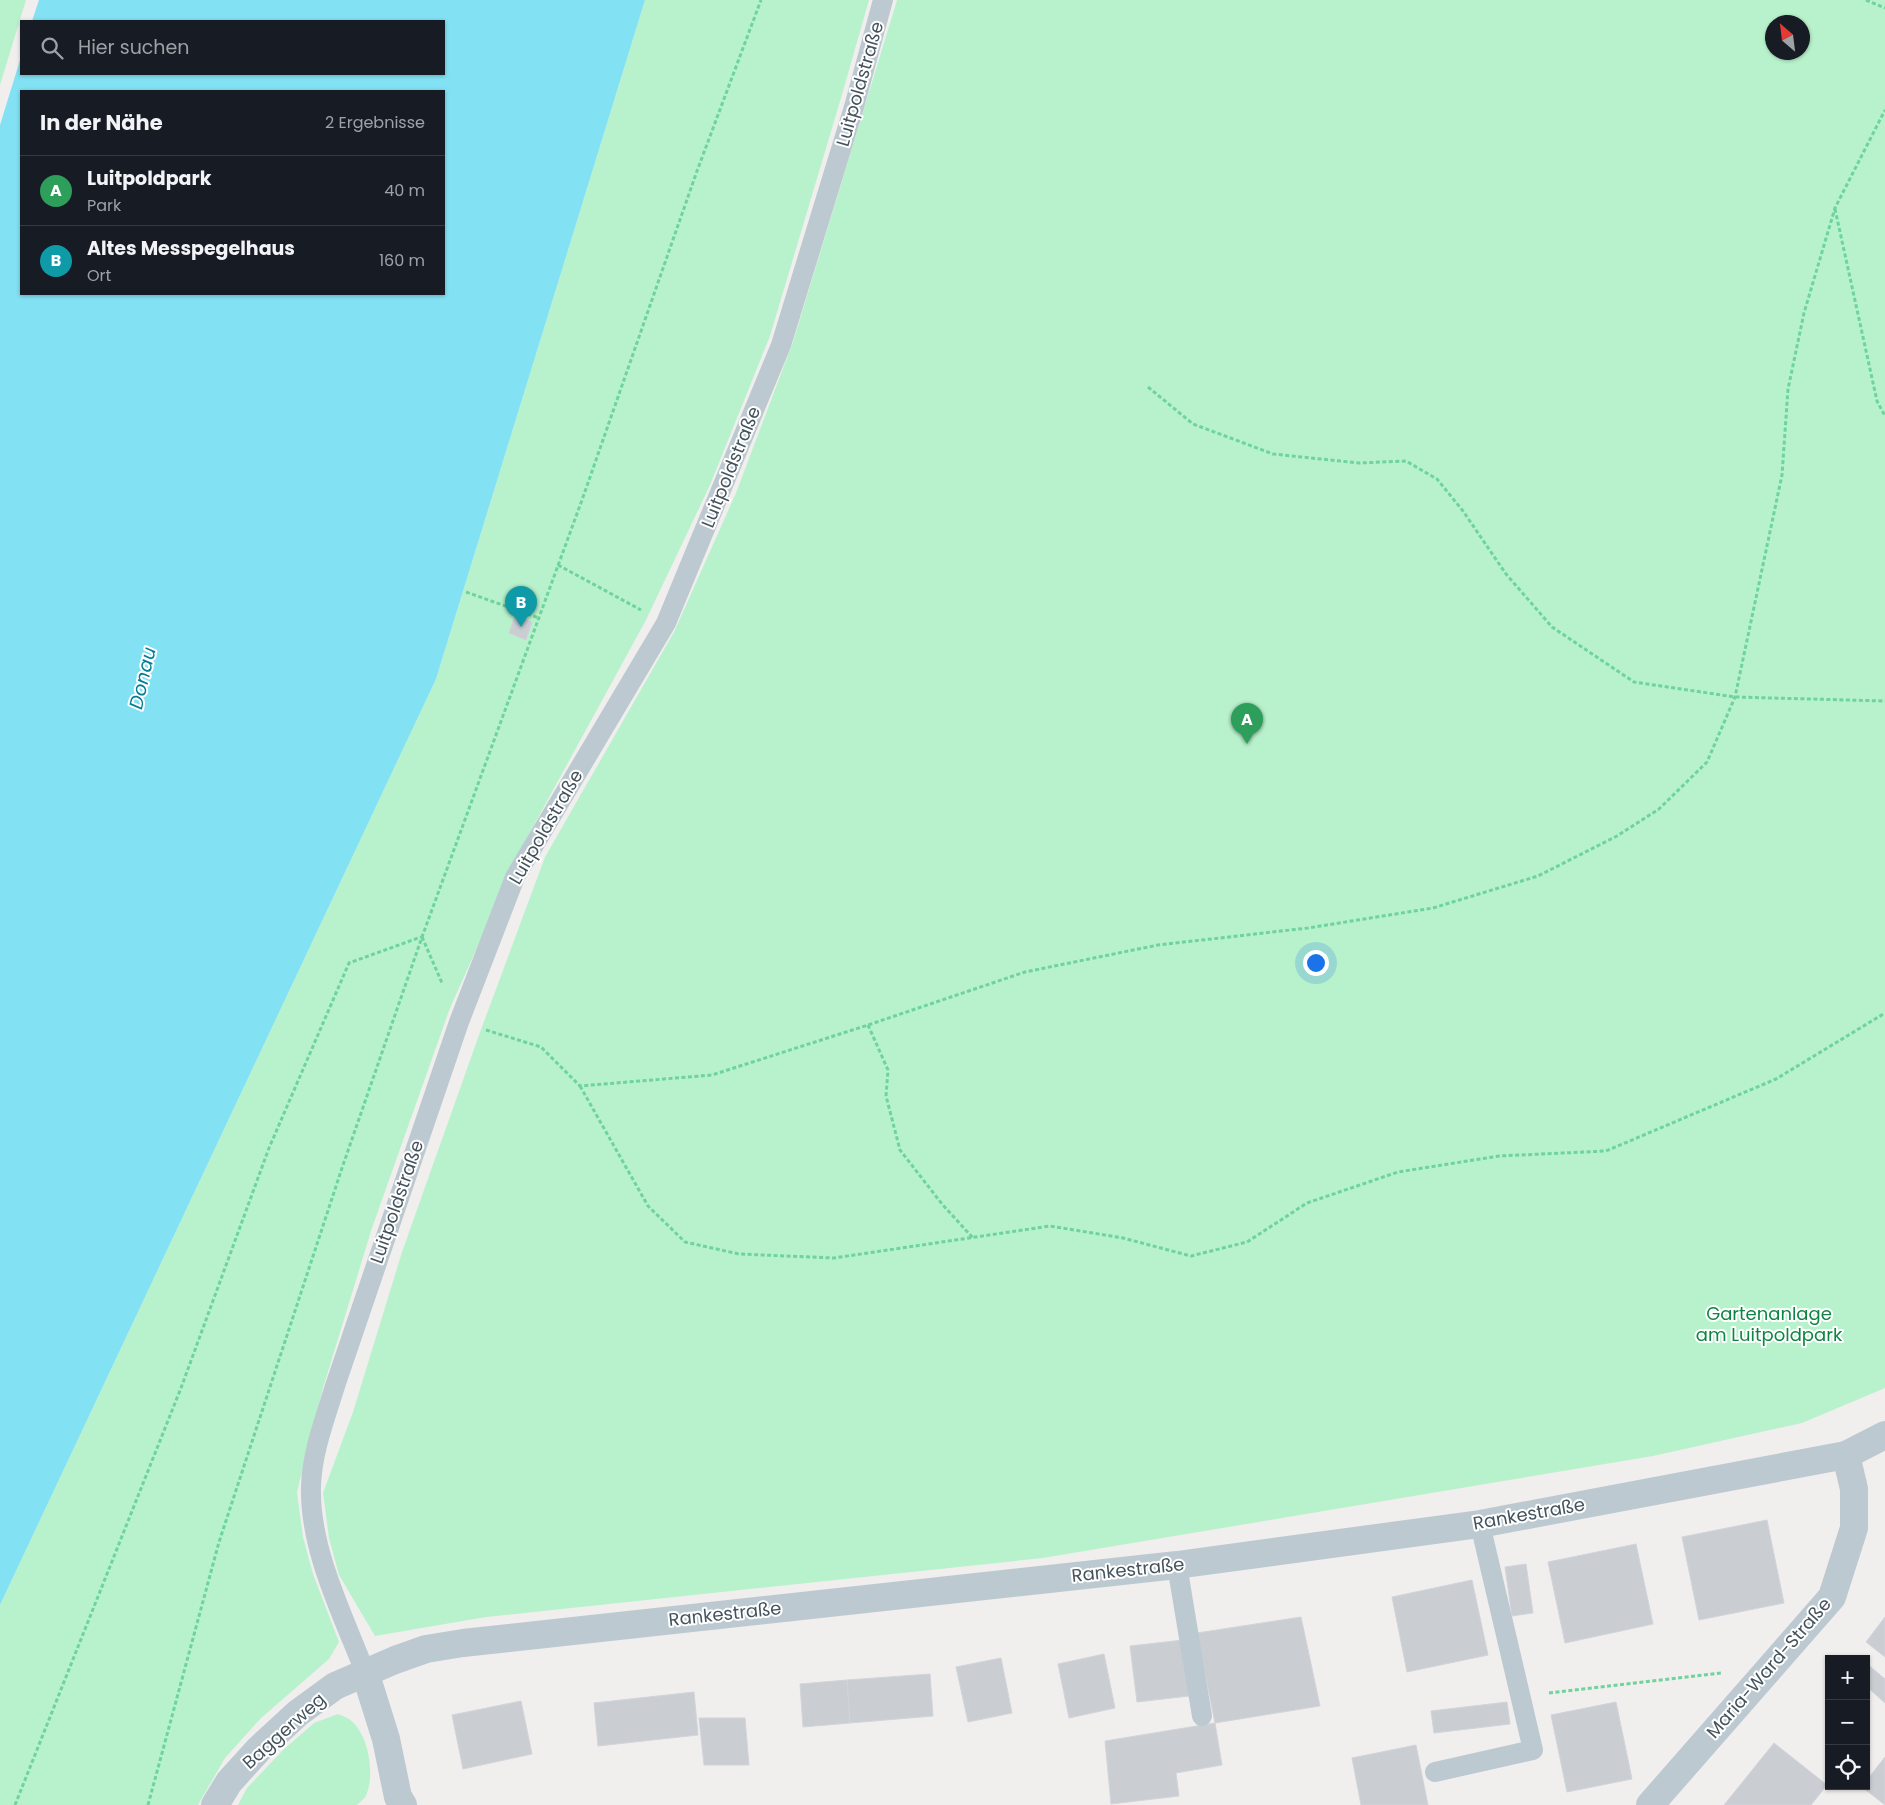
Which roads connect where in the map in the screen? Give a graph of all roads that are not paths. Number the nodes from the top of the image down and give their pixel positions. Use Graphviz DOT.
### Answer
graph roads {
  1 [pos="883,0"];
  2 [pos="1885,1435"];
  3 [pos="1846,1455"];
  4 [pos="1480,1524"];
  5 [pos="1177,1565"];
  6 [pos="365,1672"];
  7 [pos="1202,1716"];
  8 [pos="1435,1772"];
  9 [pos="396,1802"];
  10 [pos="215,1805"];
  11 [pos="1650,1805"];
  1 -- 6 [label="lane, Luitpoldstraße"];
  2 -- 3 [label="street, Rankestraße"];
  3 -- 4 [label="street, Rankestraße"];
  3 -- 11 [label="street, Maria-Ward-Straße"];
  4 -- 5 [label="street, Rankestraße"];
  4 -- 8 [label="lane"];
  5 -- 6 [label="street, Rankestraße"];
  5 -- 7 [label="lane"];
  6 -- 9 [label="street"];
  6 -- 10 [label="street, Baggerweg"];
}
